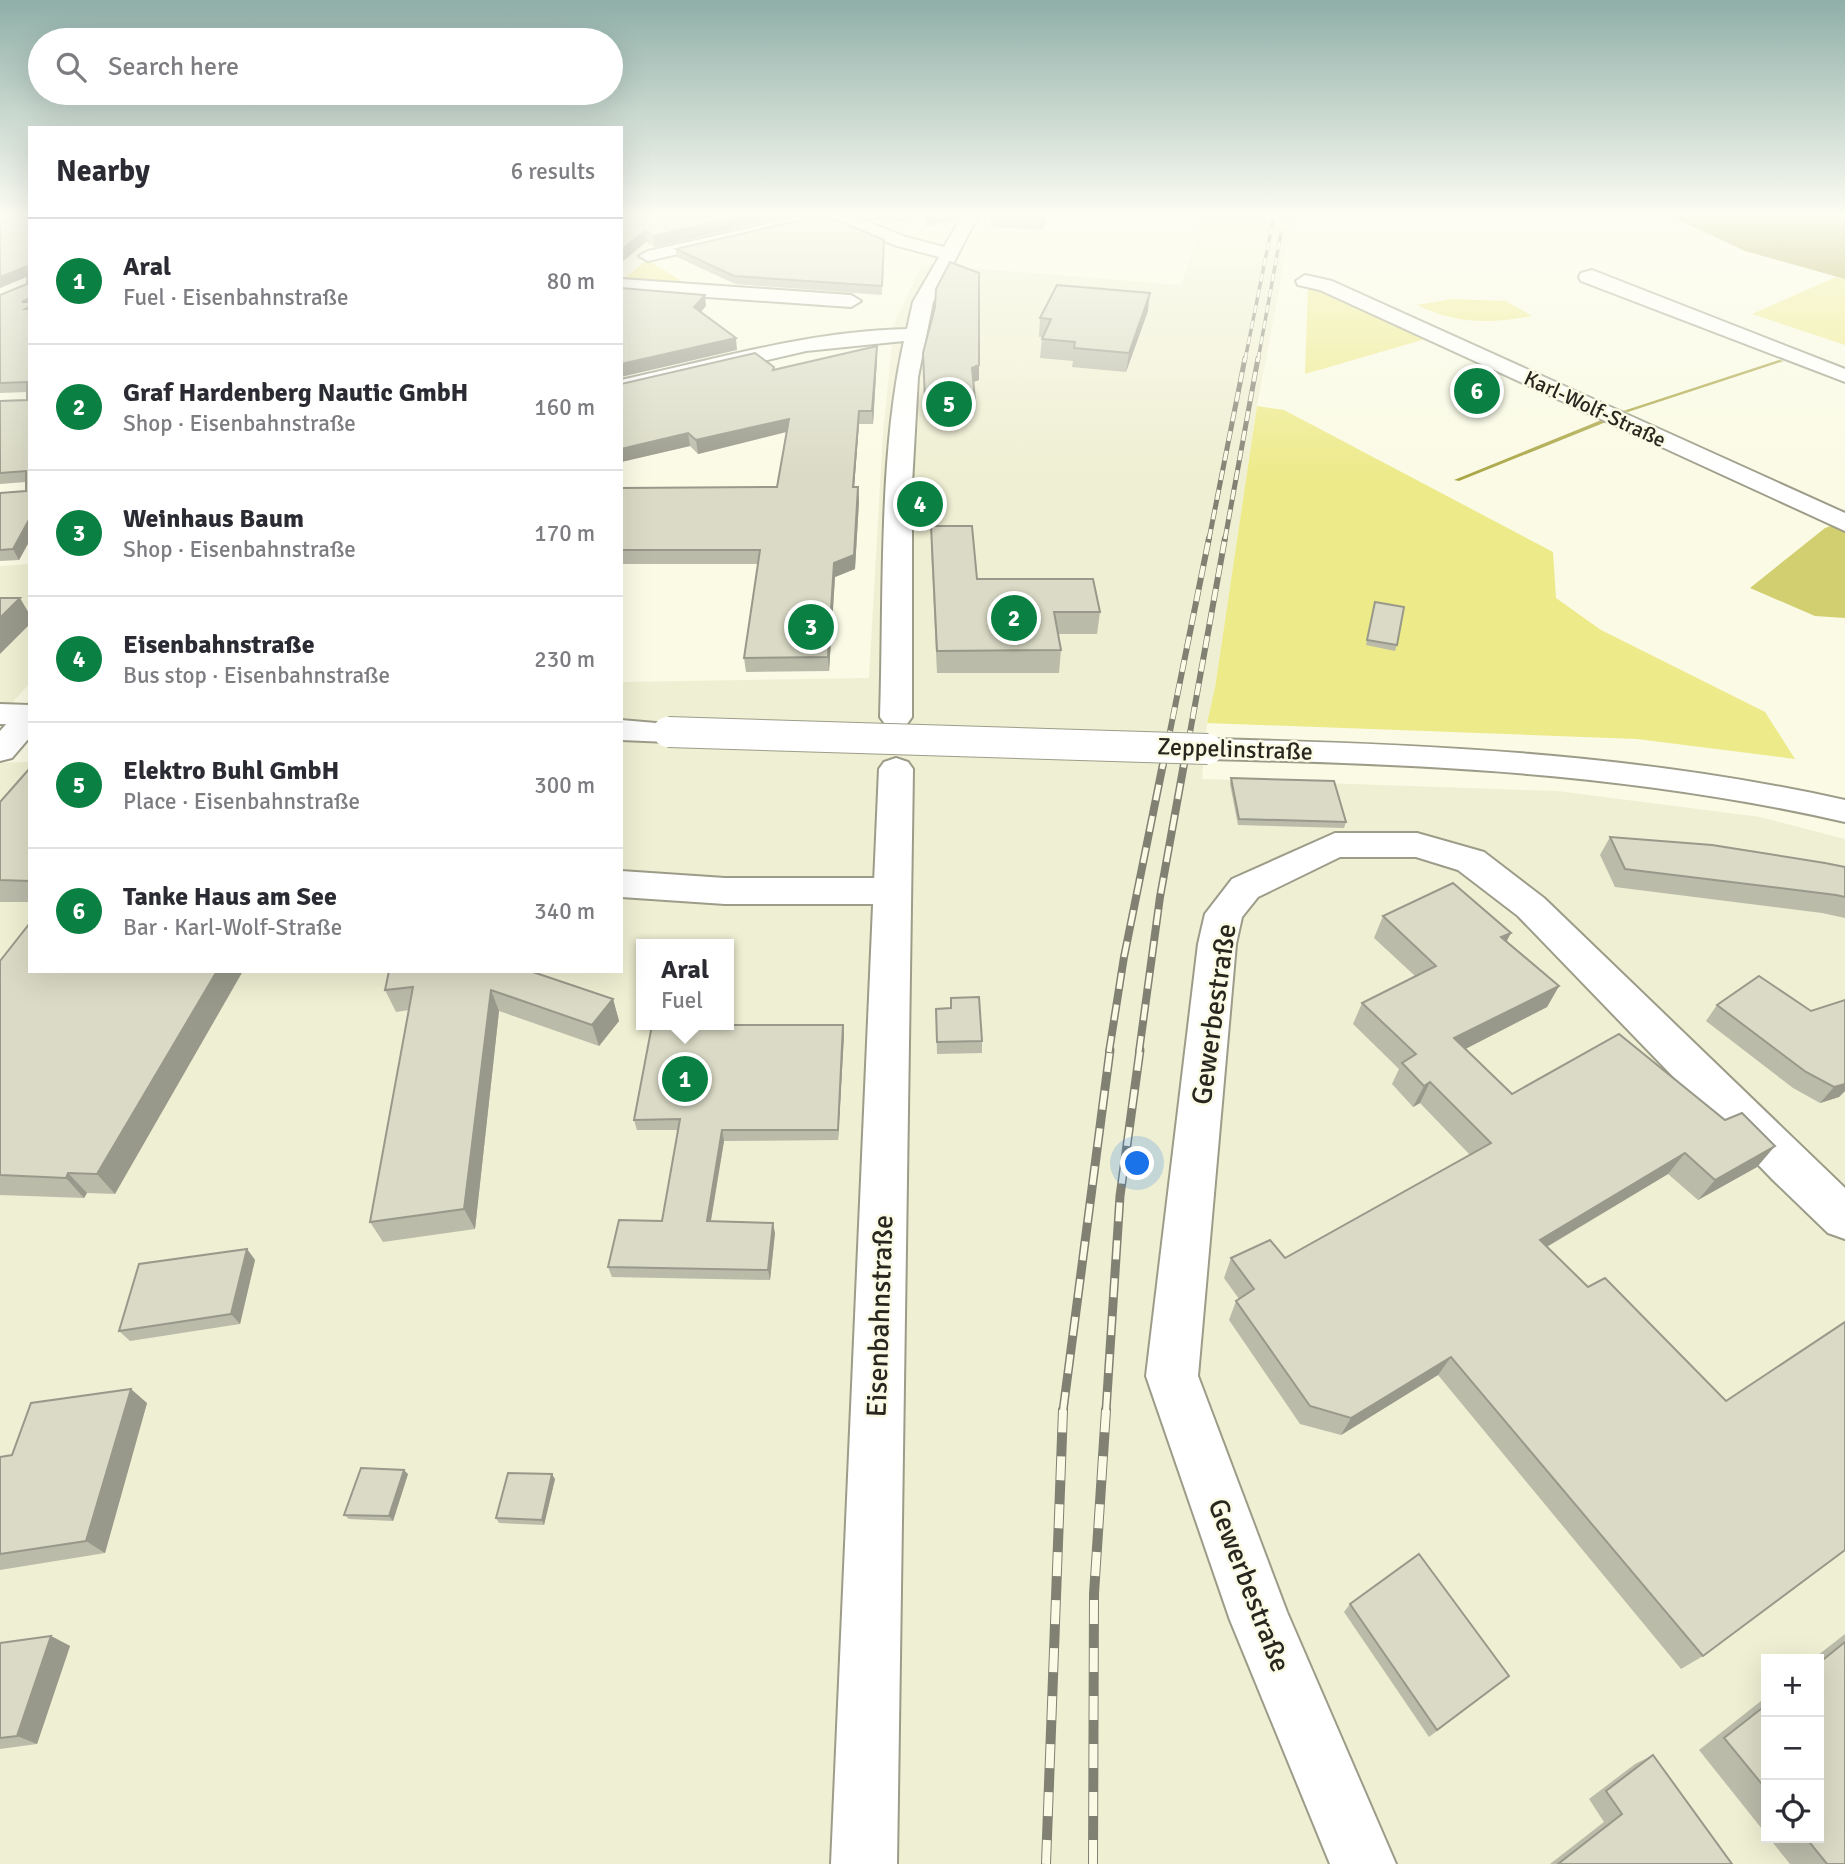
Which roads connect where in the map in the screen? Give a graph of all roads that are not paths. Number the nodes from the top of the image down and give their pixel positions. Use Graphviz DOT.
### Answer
graph roads {
  1 [pos="820,303"];
  2 [pos="923,303"];
  3 [pos="1364,303"];
  4 [pos="1655,303"];
  5 [pos="915,335"];
  6 [pos="804,347"];
  7 [pos="1845,376"];
  8 [pos="623,387"];
  9 [pos="1845,523"];
  10 [pos="0,714"];
  11 [pos="28,716"];
  12 [pos="896,717"];
  13 [pos="28,718"];
  14 [pos="623,730"];
  15 [pos="0,751"];
  16 [pos="896,769"];
  17 [pos="1845,811"];
  18 [pos="623,884"];
  19 [pos="891,891"];
  20 [pos="1845,1218"];
  21 [pos="864,1864"];
  22 [pos="1363,1864"];
  1 -- 6 [label="street"];
  2 -- 5 [label="street"];
  3 -- 9 [label="street, Karl-Wolf-Straße"];
  4 -- 7 [label="street"];
  5 -- 6 [label="street"];
  5 -- 12 [label="street"];
  6 -- 8 [label="street"];
  10 -- 11 [label="street"];
  13 -- 15 [label="street"];
  14 -- 17 [label="street, Zeppelinstraße, bridge"];
  16 -- 19 [label="street, Eisenbahnstraße"];
  18 -- 19 [label="street"];
  19 -- 21 [label="street, Eisenbahnstraße"];
  20 -- 22 [label="street, Gewerbestraße"];
}
